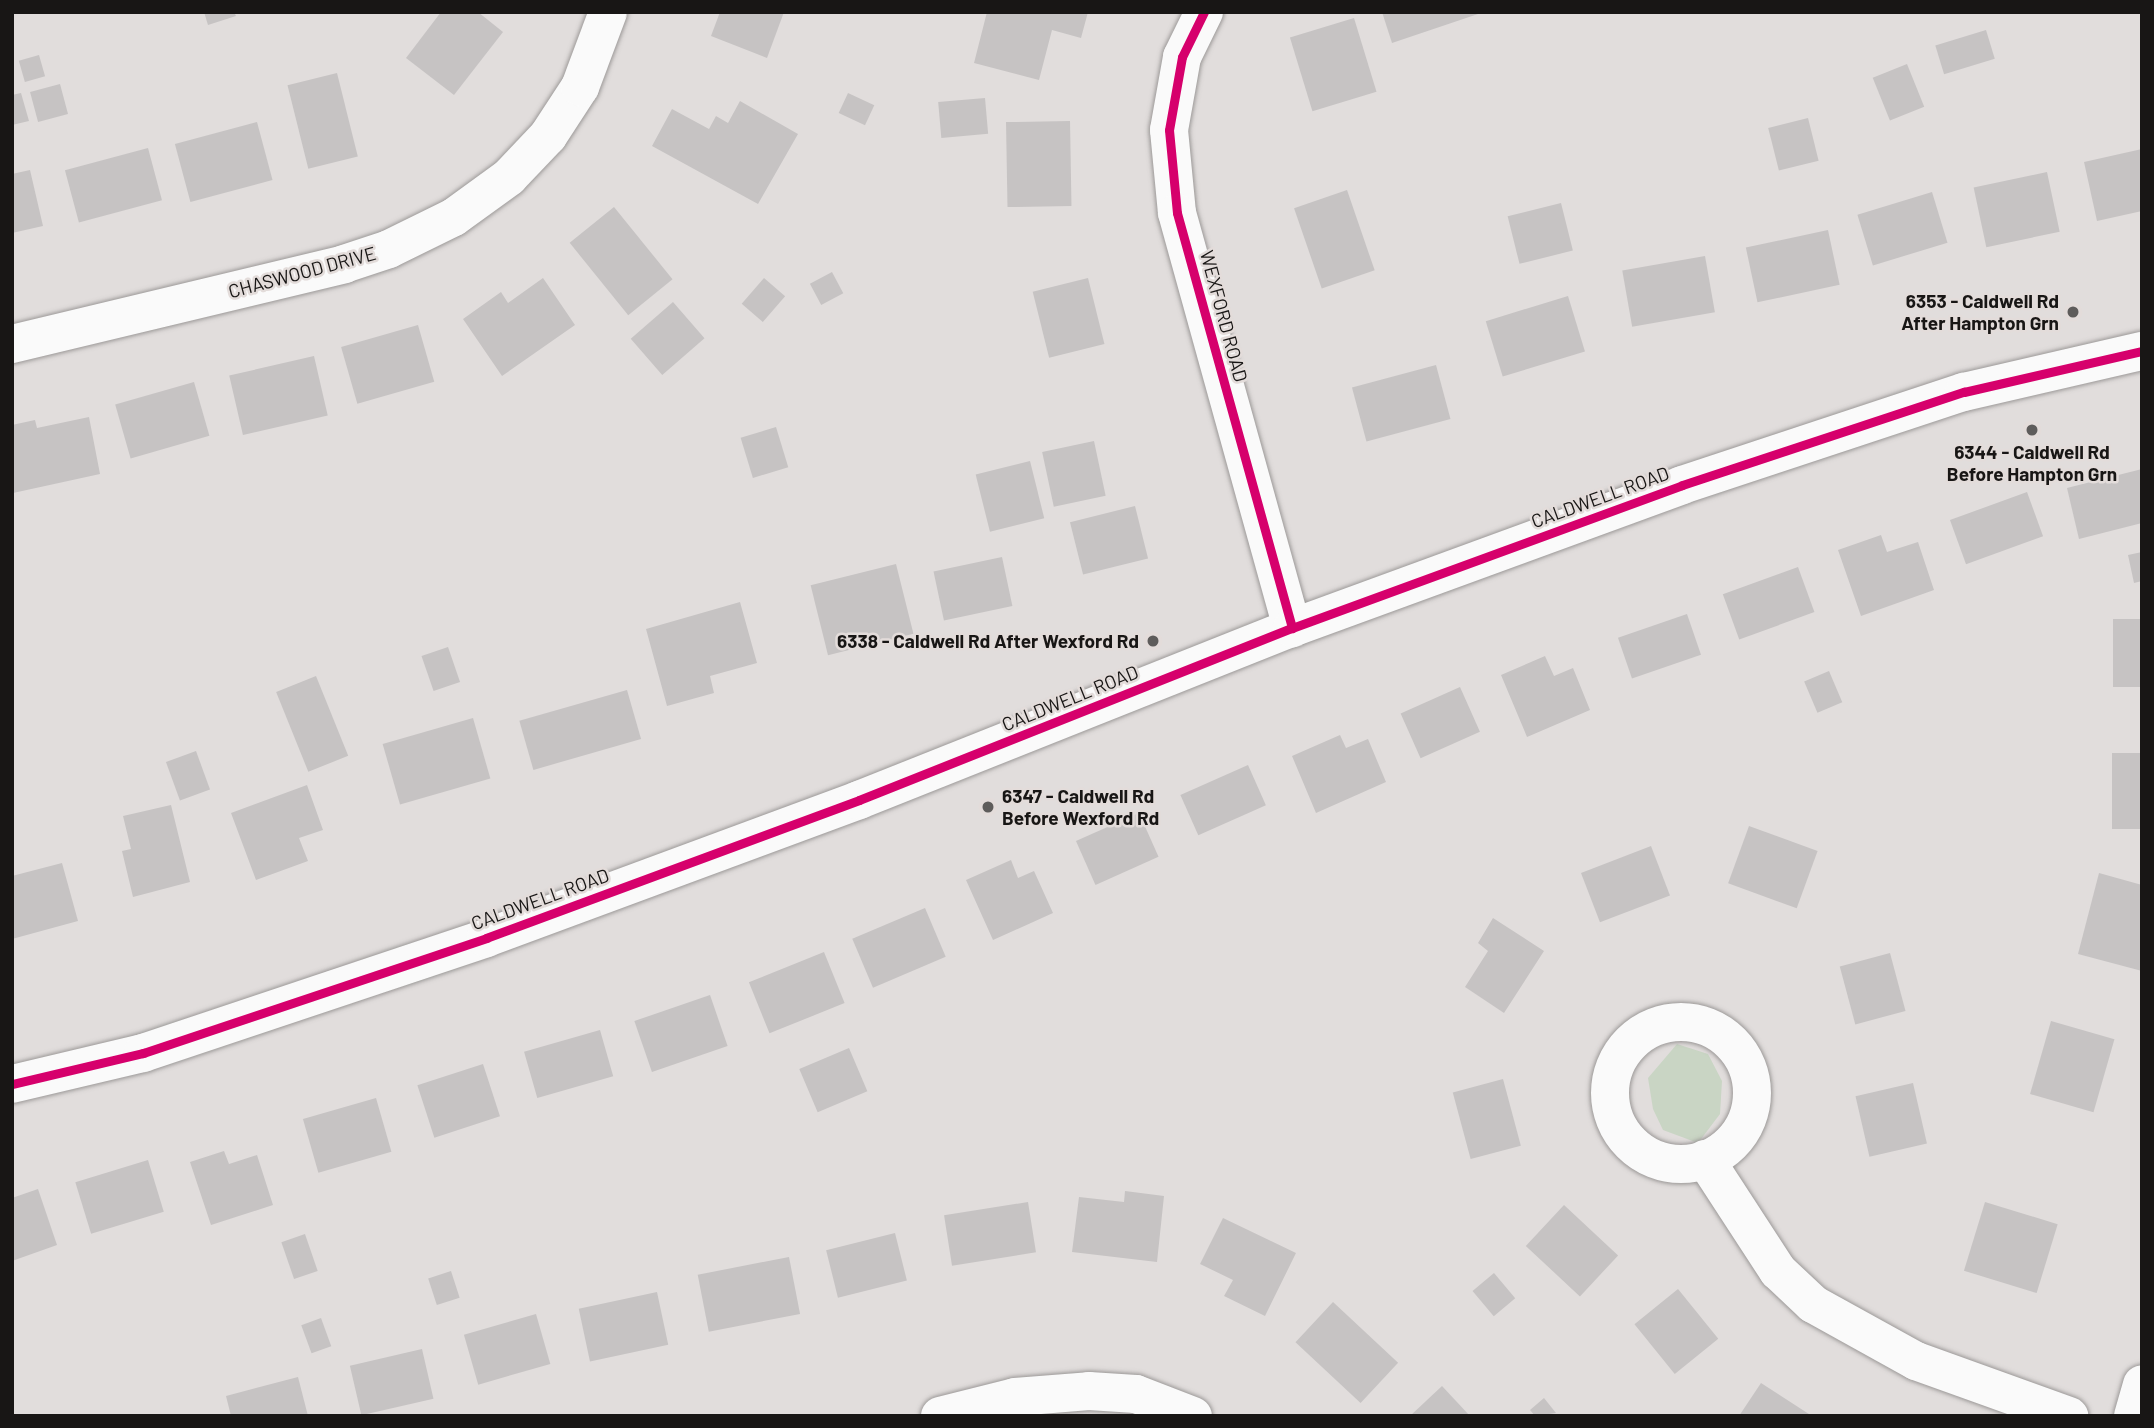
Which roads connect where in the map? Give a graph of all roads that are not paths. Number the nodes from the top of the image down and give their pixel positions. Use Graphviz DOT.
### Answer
graph roads {
  1 [pos="608,12"];
  2 [pos="1204,12"];
  3 [pos="12,344"];
  4 [pos="2142,351"];
  5 [pos="1292,628"];
  6 [pos="12,1084"];
  7 [pos="1705,1159"];
  8 [pos="2142,1384"];
  9 [pos="940,1416"];
  10 [pos="1193,1416"];
  11 [pos="2069,1416"];
  12 [pos="2133,1416"];
  1 -- 3 [label="street, CHASWOOD DRIVE"];
  2 -- 5 [label="street, WEXFORD ROAD"];
  4 -- 5 [label="street, CALDWELL ROAD"];
  5 -- 6 [label="street, CALDWELL ROAD"];
  7 -- 11 [label="street"];
  8 -- 12 [label="street"];
  9 -- 10 [label="street"];
}
